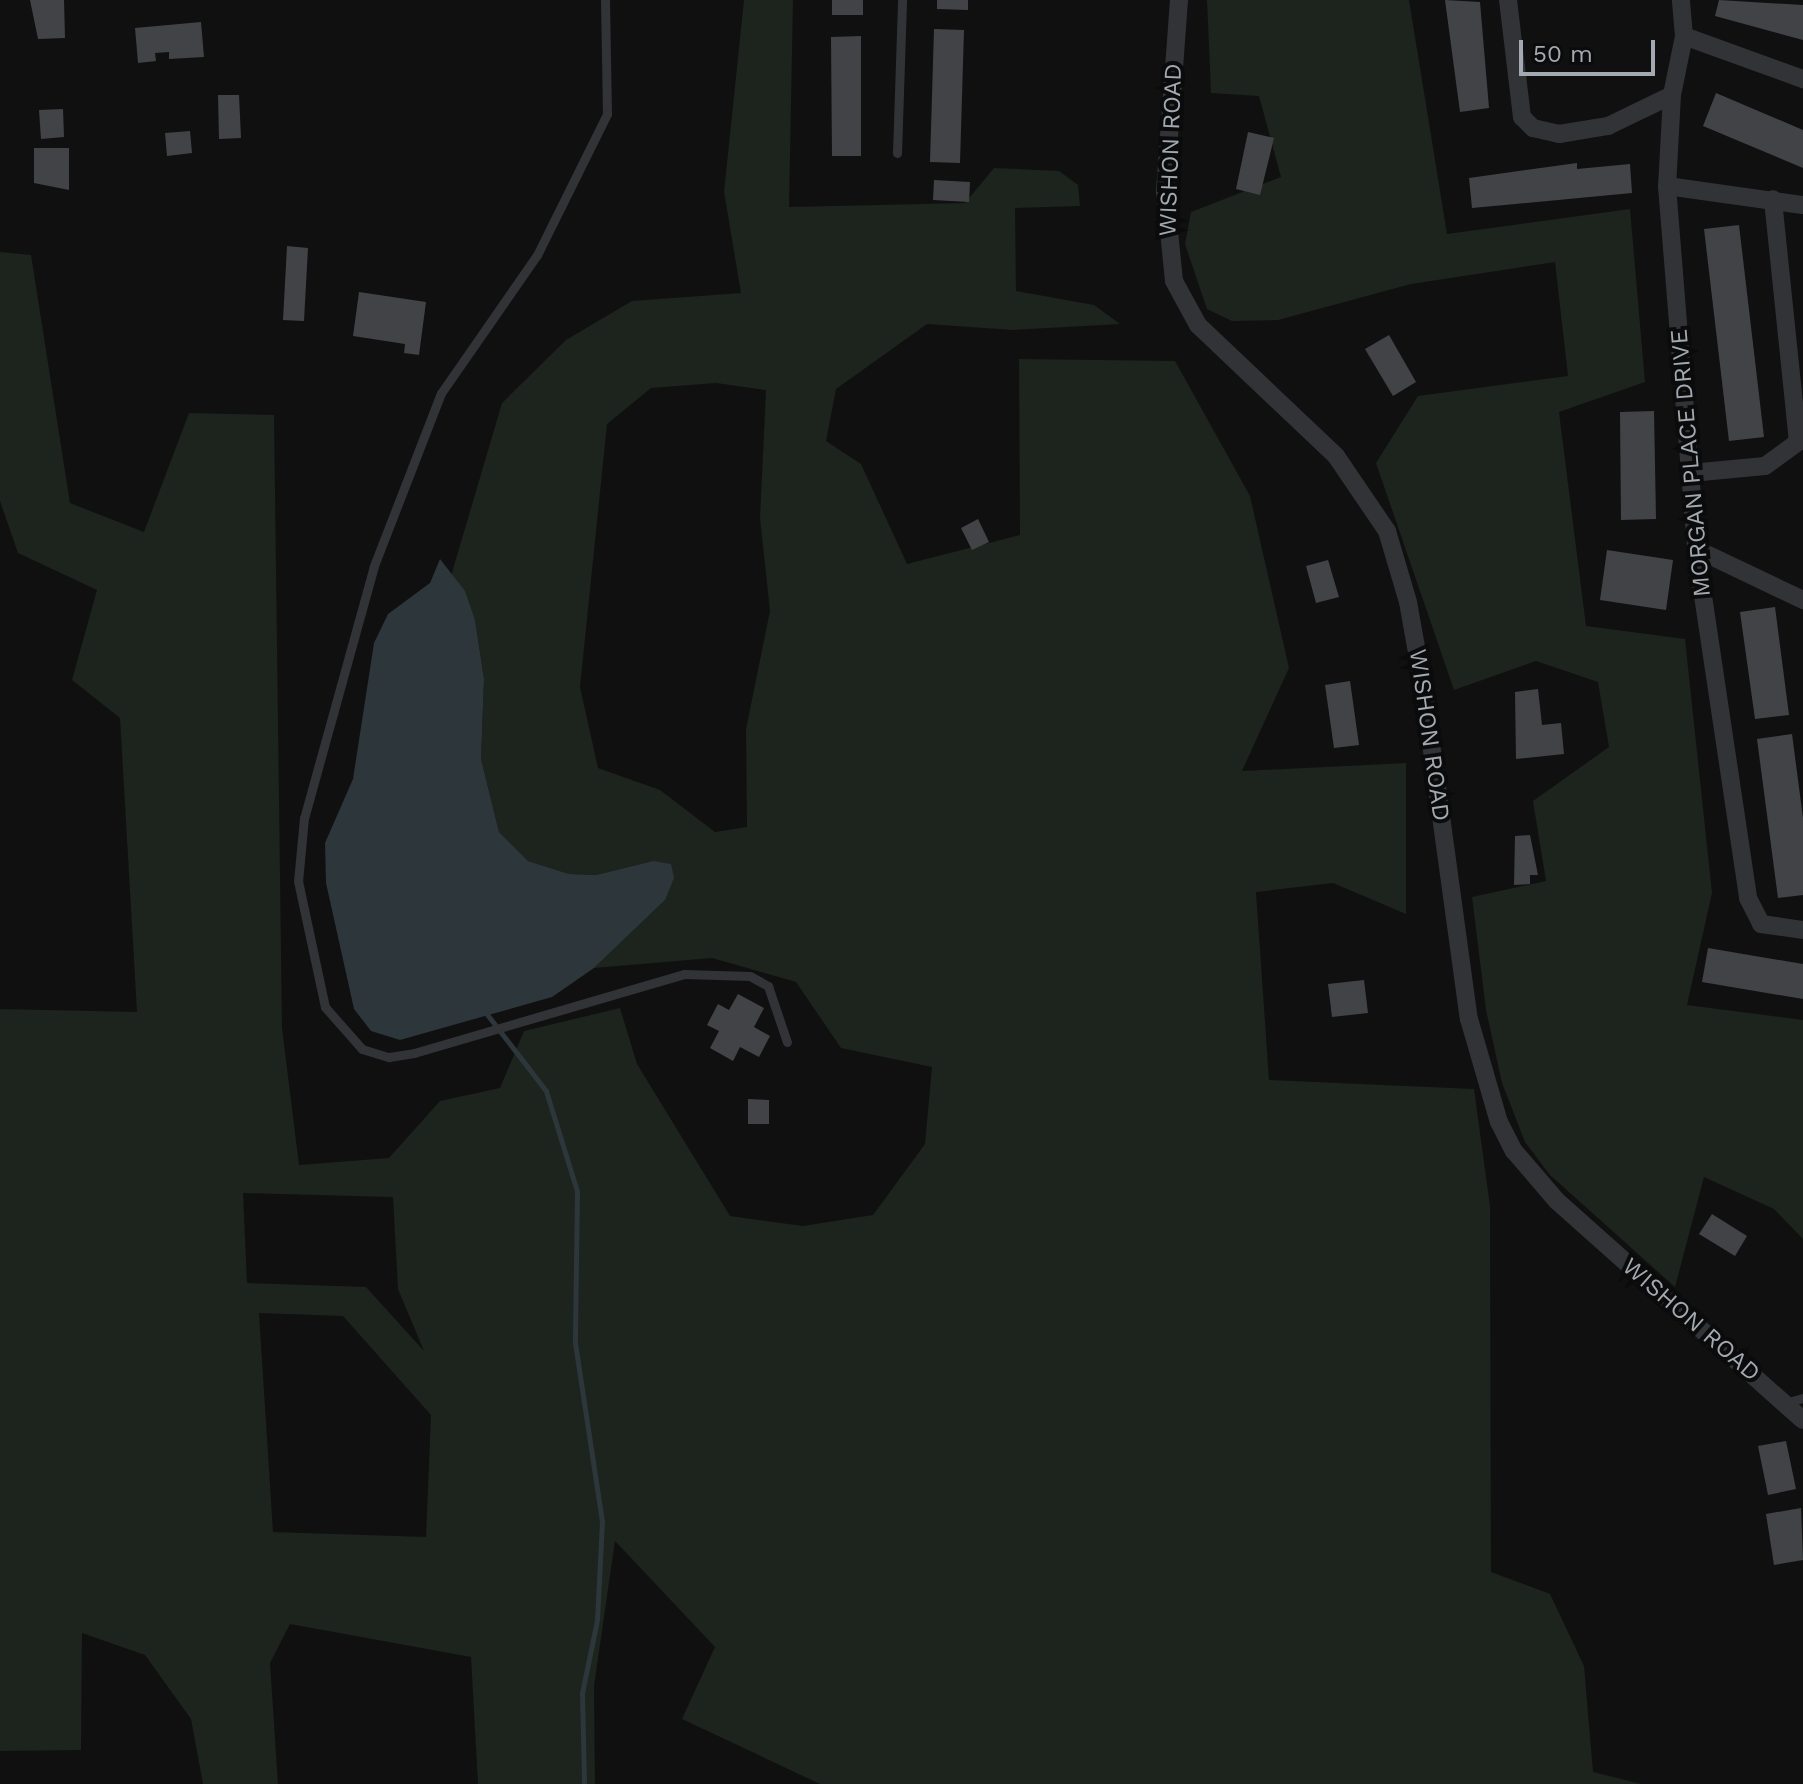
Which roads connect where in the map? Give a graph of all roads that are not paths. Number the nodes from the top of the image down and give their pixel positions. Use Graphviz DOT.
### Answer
graph roads {
  1 [pos="605,0"];
  2 [pos="902,0"];
  3 [pos="1179,0"];
  4 [pos="1508,0"];
  5 [pos="1681,0"];
  6 [pos="1684,36"];
  7 [pos="1803,79"];
  8 [pos="1672,95"];
  9 [pos="897,153"];
  10 [pos="1667,186"];
  11 [pos="1773,199"];
  12 [pos="1803,205"];
  13 [pos="1691,473"];
  14 [pos="1696,549"];
  15 [pos="1803,600"];
  16 [pos="1803,930"];
  17 [pos="787,1042"];
  18 [pos="1794,1400"];
  19 [pos="1803,1420"];
  1 -- 17 [label="lane"];
  2 -- 9 [label="lane"];
  3 -- 18 [label="street, WISHON ROAD"];
  4 -- 8 [label="street"];
  5 -- 6 [label="street"];
  6 -- 7 [label="street"];
  6 -- 8 [label="street, MORGAN PLACE DRIVE"];
  8 -- 10 [label="street, MORGAN PLACE DRIVE"];
  10 -- 11 [label="street"];
  10 -- 13 [label="street, MORGAN PLACE DRIVE"];
  11 -- 12 [label="street"];
  11 -- 13 [label="street"];
  13 -- 14 [label="street, MORGAN PLACE DRIVE"];
  14 -- 15 [label="street"];
  14 -- 16 [label="street, MORGAN PLACE DRIVE"];
  18 -- 19 [label="street, WISHON ROAD"];
}
